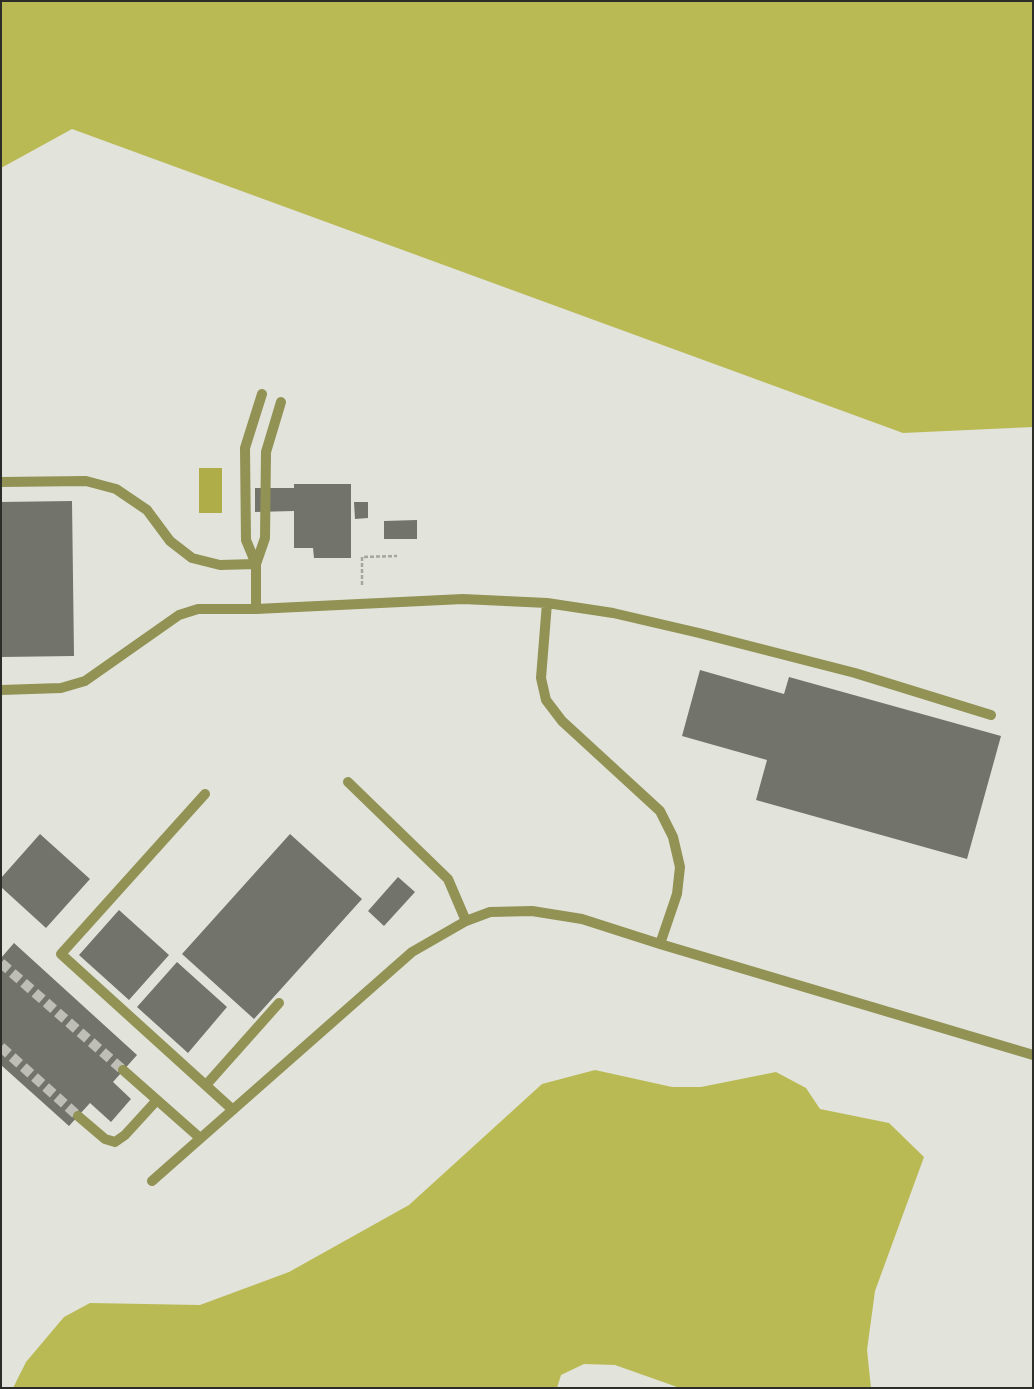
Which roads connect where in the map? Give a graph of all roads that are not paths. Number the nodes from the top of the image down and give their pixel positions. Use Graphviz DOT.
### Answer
graph roads {
  1 [pos="262,394"];
  2 [pos="281,402"];
  3 [pos="1,482"];
  4 [pos="256,564"];
  5 [pos="547,603"];
  6 [pos="256,609"];
  7 [pos="1,690"];
  8 [pos="991,715"];
  9 [pos="348,782"];
  10 [pos="205,794"];
  11 [pos="466,921"];
  12 [pos="660,944"];
  13 [pos="279,1003"];
  14 [pos="1033,1055"];
  15 [pos="123,1070"];
  16 [pos="206,1085"];
  17 [pos="157,1100"];
  18 [pos="233,1110"];
  19 [pos="78,1116"];
  20 [pos="200,1138"];
  21 [pos="152,1181"];
  1 -- 4 [label="lane"];
  2 -- 4 [label="lane"];
  3 -- 4 [label="lane"];
  4 -- 6 [label="lane"];
  5 -- 6 [label="lane"];
  5 -- 8 [label="lane"];
  5 -- 12 [label="lane"];
  6 -- 7 [label="lane"];
  9 -- 11 [label="lane"];
  10 -- 16 [label="lane"];
  11 -- 12 [label="lane"];
  11 -- 18 [label="lane"];
  12 -- 14 [label="lane"];
  13 -- 16 [label="lane"];
  15 -- 17 [label="lane"];
  16 -- 18 [label="lane"];
  17 -- 19 [label="lane"];
  17 -- 20 [label="lane"];
  18 -- 20 [label="lane"];
  20 -- 21 [label="lane"];
}
